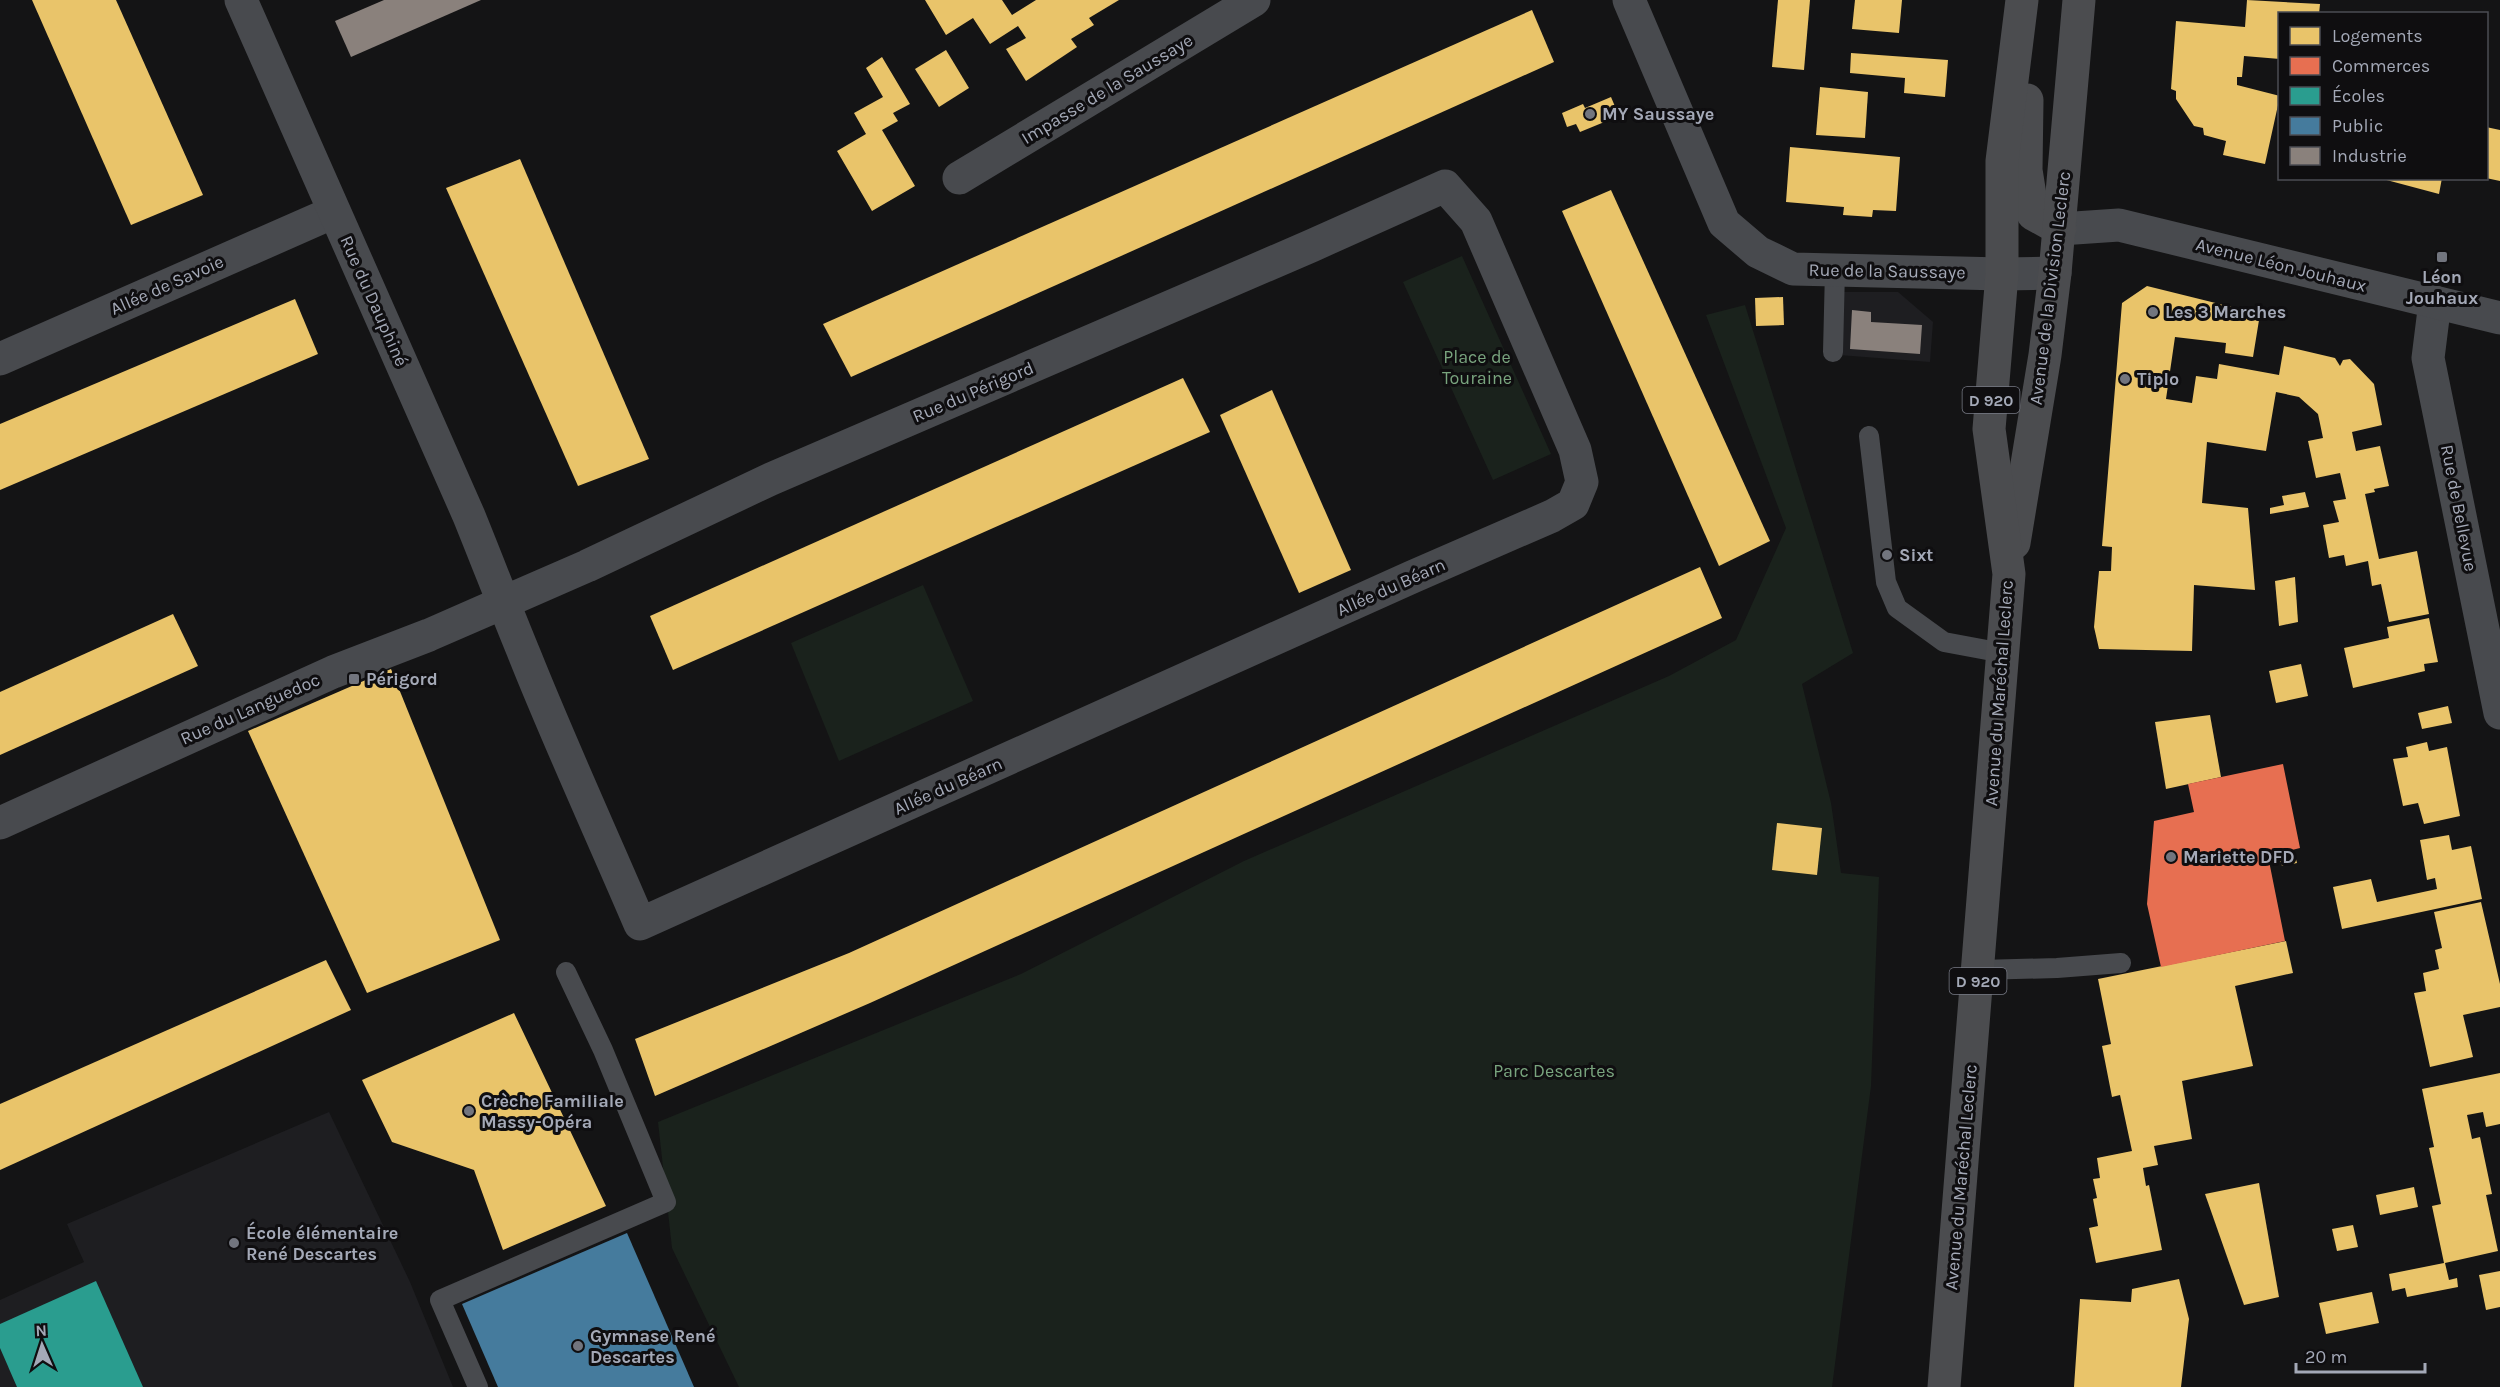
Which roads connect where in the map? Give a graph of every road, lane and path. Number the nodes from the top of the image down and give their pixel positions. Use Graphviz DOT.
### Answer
graph roads {
  1 [pos="241,0"];
  2 [pos="1254,0"];
  3 [pos="1629,0"];
  4 [pos="2024,0"];
  5 [pos="2079,0"];
  6 [pos="959,178"];
  7 [pos="1445,186"];
  8 [pos="334,212"];
  9 [pos="2003,225"];
  10 [pos="2060,229"];
  11 [pos="1835,270"];
  12 [pos="2055,273"];
  13 [pos="2002,274"];
  14 [pos="2435,302"];
  15 [pos="2500,318"];
  16 [pos="1833,352"];
  17 [pos="0,359"];
  18 [pos="1869,436"];
  19 [pos="2009,574"];
  20 [pos="504,603"];
  21 [pos="2003,653"];
  22 [pos="2500,713"];
  23 [pos="0,823"];
  24 [pos="2121,963"];
  25 [pos="1979,970"];
  26 [pos="566,972"];
  27 [pos="478,1387"];
  28 [pos="1944,1387"];
  1 -- 8 [label="street, Rue du Dauphiné"];
  2 -- 6 [label="street, Impasse de la Saussaye"];
  3 -- 11 [label="street, Rue de la Saussaye"];
  4 -- 9 [label="main road, Avenue du Maréchal Leclerc / D 920"];
  4 -- 10 [label="main road"];
  5 -- 10 [label="main road, Avenue de la Division Leclerc / D 920"];
  7 -- 20 [label="street, Rue du Périgord"];
  7 -- 20 [label="street, Allée du Béarn"];
  8 -- 17 [label="street, Allée de Savoie"];
  8 -- 20 [label="street, Rue du Dauphiné"];
  9 -- 10 [label="main road"];
  9 -- 13 [label="main road, Avenue du Maréchal Leclerc / D 920"];
  10 -- 12 [label="main road, Avenue de la Division Leclerc / D 920"];
  10 -- 14 [label="street, Avenue Léon Jouhaux"];
  11 -- 13 [label="street, Rue de la Saussaye"];
  11 -- 16 [label="lane"];
  12 -- 13 [label="street, Rue de la Saussaye"];
  12 -- 19 [label="main road, Avenue de la Division Leclerc / D 920"];
  13 -- 19 [label="main road, Avenue du Maréchal Leclerc / D 920"];
  14 -- 15 [label="street, Avenue Léon Jouhaux"];
  14 -- 22 [label="street, Rue de Bellevue"];
  18 -- 21 [label="lane"];
  19 -- 21 [label="main road, Avenue du Maréchal Leclerc / D 920"];
  20 -- 23 [label="street, Rue du Languedoc"];
  21 -- 25 [label="main road, Avenue du Maréchal Leclerc / D 920"];
  24 -- 25 [label="lane"];
  25 -- 28 [label="main road, Avenue du Maréchal Leclerc / D 920"];
  26 -- 27 [label="lane"];
}
